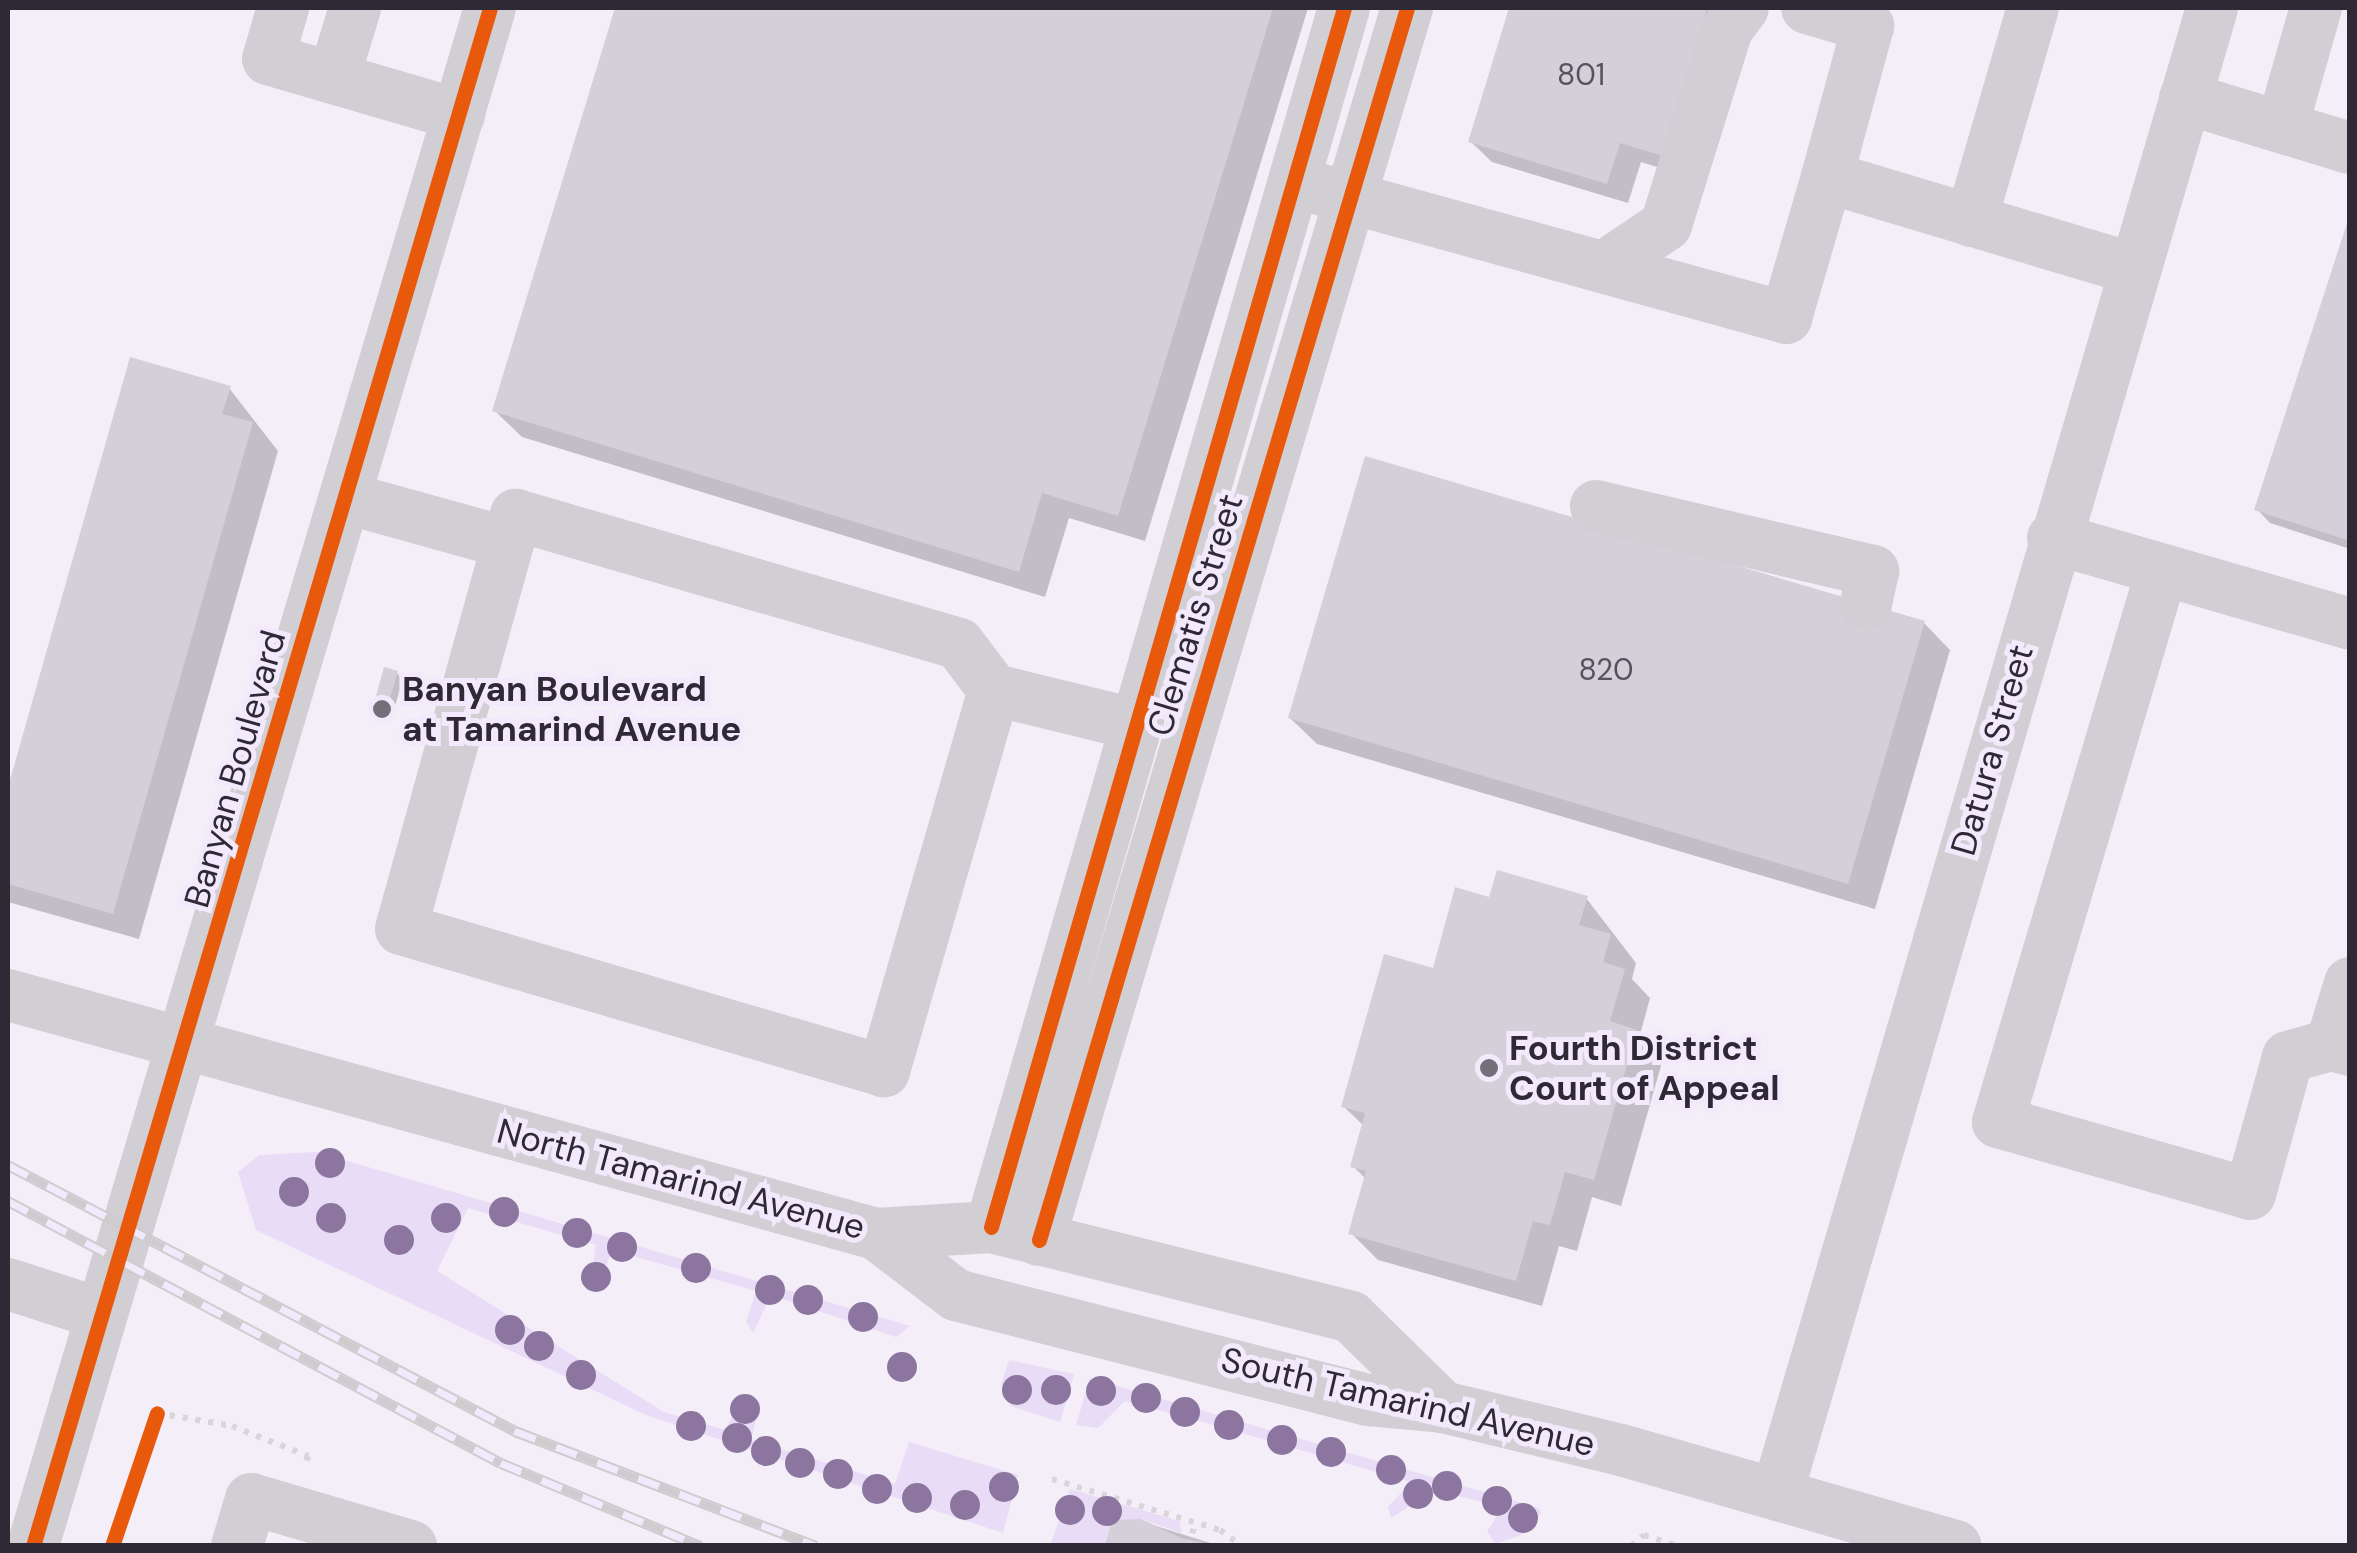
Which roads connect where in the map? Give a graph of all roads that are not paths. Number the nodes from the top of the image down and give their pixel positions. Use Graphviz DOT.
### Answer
graph roads {
  1 [pos="283,8"];
  2 [pos="355,8"];
  3 [pos="490,8"];
  4 [pos="1344,8"];
  5 [pos="1407,8"];
  6 [pos="1743,8"];
  7 [pos="1808,8"];
  8 [pos="2033,8"];
  9 [pos="2212,8"];
  10 [pos="2316,8"];
  11 [pos="334,77"];
  12 [pos="2185,98"];
  13 [pos="458,114"];
  14 [pos="2282,127"];
  15 [pos="2350,148"];
  16 [pos="1827,177"];
  17 [pos="1293,182"];
  18 [pos="1351,198"];
  19 [pos="1970,221"];
  20 [pos="1604,267"];
  21 [pos="2132,270"];
  22 [pos="346,498"];
  23 [pos="1596,506"];
  24 [pos="2053,538"];
  25 [pos="508,542"];
  26 [pos="2162,570"];
  27 [pos="1866,604"];
  28 [pos="2350,624"];
  29 [pos="994,690"];
  30 [pos="1134,724"];
  31 [pos="2350,983"];
  32 [pos="8,995"];
  33 [pos="186,1042"];
  34 [pos="2340,1048"];
  35 [pos="1015,1233"];
  36 [pos="876,1234"];
  37 [pos="1190,1277"];
  38 [pos="8,1284"];
  39 [pos="1004,1306"];
  40 [pos="101,1314"];
  41 [pos="1443,1407"];
  42 [pos="1777,1494"];
  43 [pos="33,1546"];
  44 [pos="238,1546"];
  45 [pos="411,1546"];
  46 [pos="1956,1546"];
  1 -- 11 [label="street"];
  2 -- 11 [label="street"];
  3 -- 13 [label="street, Banyan Boulevard"];
  4 -- 17 [label="street, Clematis Street"];
  5 -- 18 [label="street, Clematis Street"];
  6 -- 20 [label="street"];
  7 -- 16 [label="street"];
  8 -- 19 [label="street"];
  9 -- 12 [label="street, Datura Street"];
  10 -- 14 [label="street"];
  11 -- 13 [label="street"];
  12 -- 14 [label="street"];
  12 -- 21 [label="street, Datura Street"];
  13 -- 22 [label="street, Banyan Boulevard"];
  14 -- 15 [label="street"];
  16 -- 19 [label="street"];
  16 -- 20 [label="street"];
  17 -- 18 [label="street"];
  17 -- 30 [label="street, Clematis Street"];
  18 -- 20 [label="street"];
  18 -- 35 [label="street, Clematis Street"];
  19 -- 21 [label="street"];
  21 -- 24 [label="street, Datura Street"];
  22 -- 25 [label="street"];
  22 -- 33 [label="street, Banyan Boulevard"];
  23 -- 27 [label="street"];
  24 -- 26 [label="street"];
  24 -- 42 [label="street, Datura Street"];
  25 -- 29 [label="street"];
  25 -- 29 [label="street"];
  26 -- 28 [label="street"];
  26 -- 34 [label="street"];
  29 -- 30 [label="street"];
  30 -- 35 [label="street, Clematis Street"];
  31 -- 34 [label="street"];
  32 -- 33 [label="street, North Tamarind Avenue"];
  33 -- 36 [label="street, North Tamarind Avenue"];
  33 -- 40 [label="street, Banyan Boulevard"];
  35 -- 36 [label="street, North Tamarind Avenue"];
  35 -- 37 [label="street, North Tamarind Avenue"];
  36 -- 39 [label="street, South Tamarind Avenue"];
  37 -- 39 [label="street"];
  37 -- 41 [label="street, North Tamarind Avenue"];
  38 -- 40 [label="street"];
  39 -- 41 [label="street, South Tamarind Avenue"];
  40 -- 43 [label="street, Banyan Boulevard"];
  41 -- 42 [label="street, South Tamarind Avenue"];
  42 -- 46 [label="street, South Tamarind Avenue"];
  44 -- 45 [label="street"];
}
